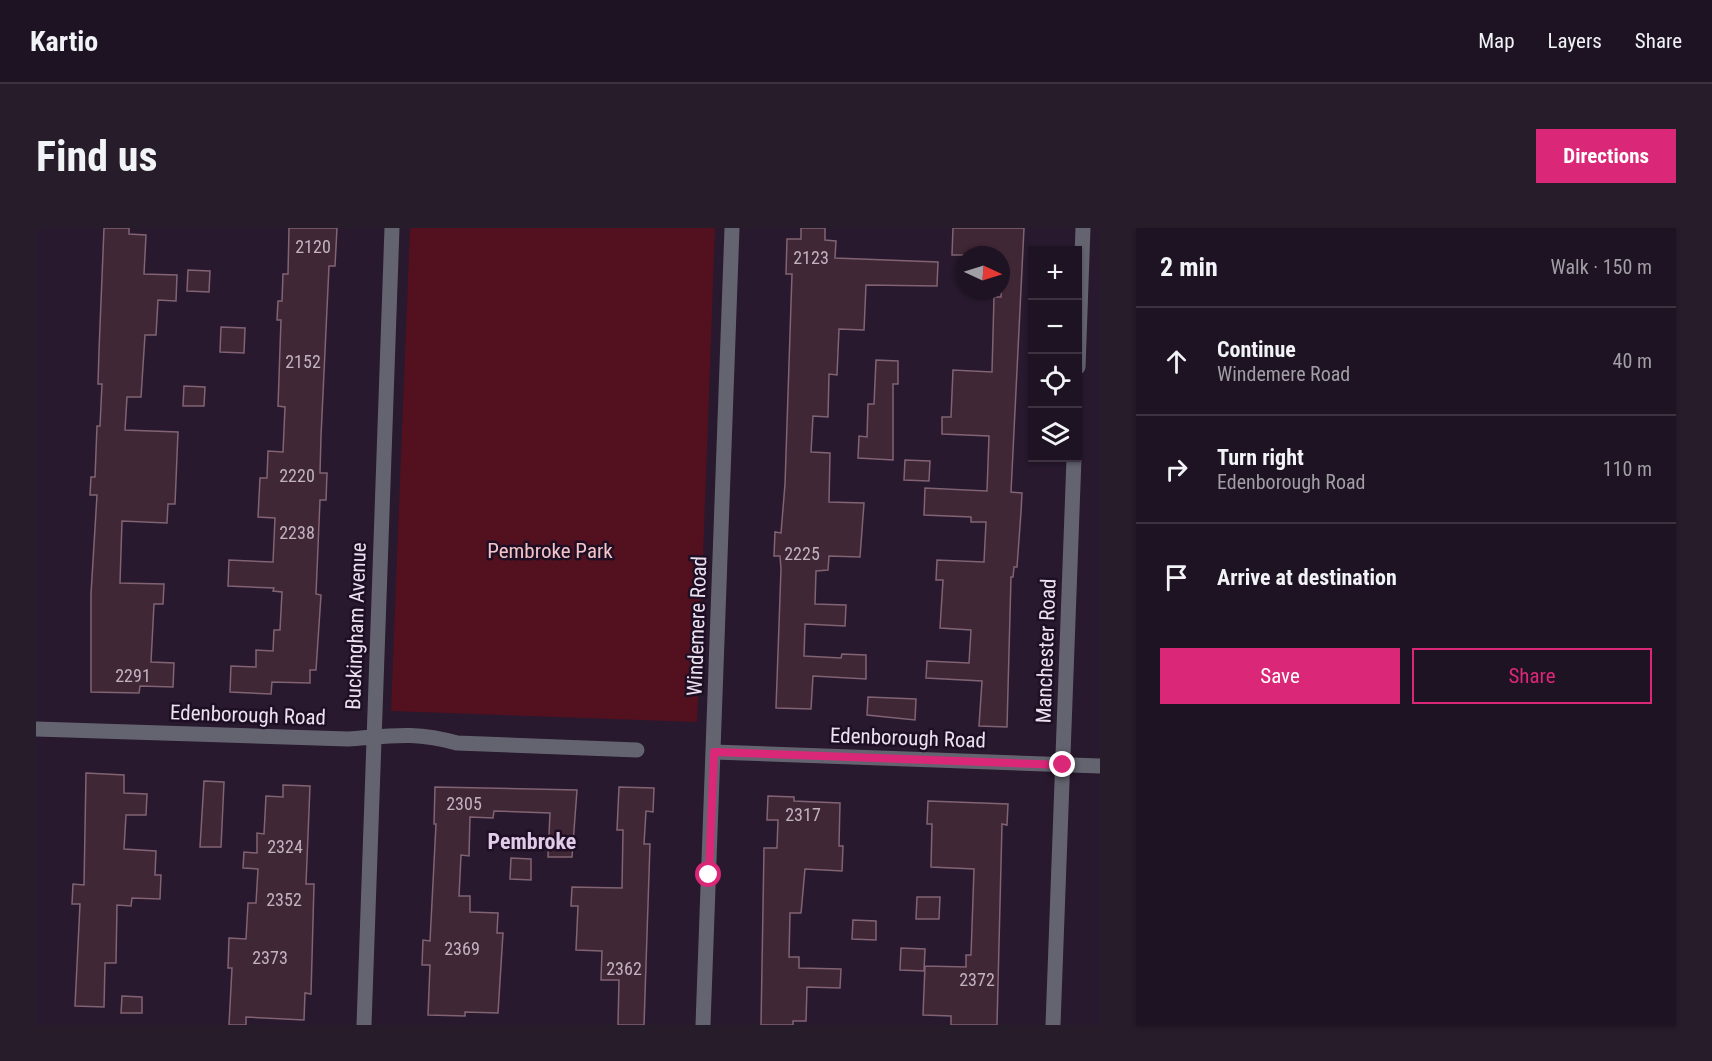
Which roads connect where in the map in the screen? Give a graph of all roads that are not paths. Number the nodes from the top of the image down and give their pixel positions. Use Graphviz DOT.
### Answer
graph roads {
  1 [pos="392,228"];
  2 [pos="732,228"];
  3 [pos="1083,228"];
  4 [pos="1078,354"];
  5 [pos="1074,462"];
  6 [pos="36,729"];
  7 [pos="374,737"];
  8 [pos="637,750"];
  9 [pos="714,752"];
  10 [pos="1063,765"];
  11 [pos="1100,766"];
  12 [pos="364,1025"];
  13 [pos="704,1025"];
  14 [pos="1053,1025"];
  1 -- 7 [label="street, Buckingham Avenue"];
  2 -- 9 [label="street, Windemere Road"];
  3 -- 4 [label="street"];
  5 -- 10 [label="street, Manchester Road"];
  6 -- 7 [label="street, Edenborough Road"];
  7 -- 8 [label="street, Edenborough Road"];
  7 -- 12 [label="street, Buckingham Avenue"];
  9 -- 10 [label="street, Edenborough Road"];
  9 -- 13 [label="street, Windemere Road"];
  10 -- 11 [label="street, Edenborough Road"];
  10 -- 14 [label="street, Manchester Road"];
}
